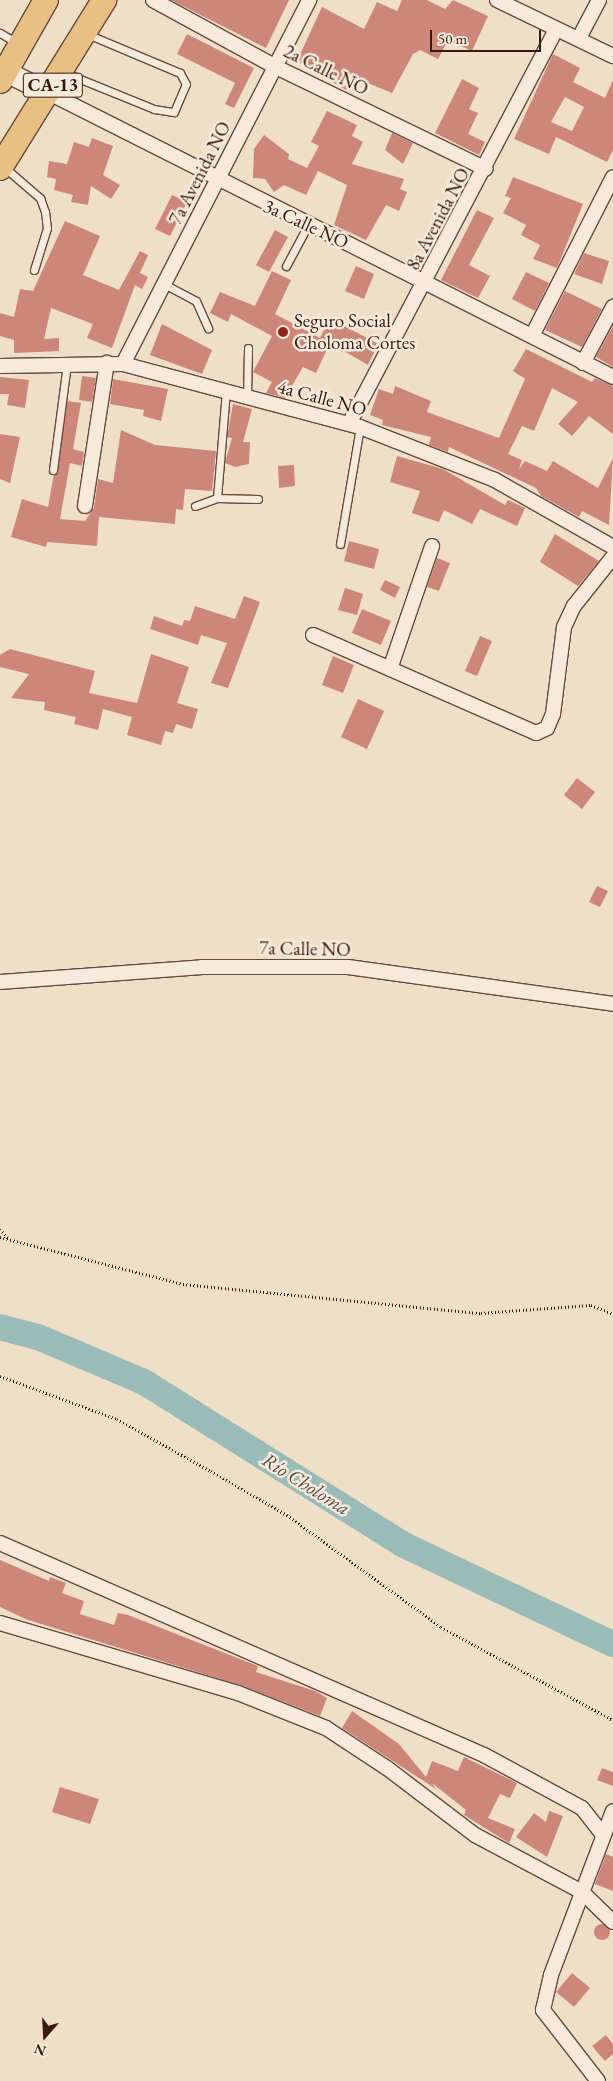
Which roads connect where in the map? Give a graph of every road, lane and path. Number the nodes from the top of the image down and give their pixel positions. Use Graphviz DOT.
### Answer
graph roads {
  1 [pos="46,0"];
  2 [pos="104,0"];
  3 [pos="309,0"];
  4 [pos="497,0"];
  5 [pos="600,0"];
  6 [pos="162,2"];
  7 [pos="556,29"];
  8 [pos="0,33"];
  9 [pos="85,33"];
  10 [pos="579,38"];
  11 [pos="21,45"];
  12 [pos="613,56"];
  13 [pos="276,67"];
  14 [pos="60,71"];
  15 [pos="2,74"];
  16 [pos="49,93"];
  17 [pos="1,167"];
  18 [pos="486,169"];
  19 [pos="613,177"];
  20 [pos="216,181"];
  21 [pos="308,225"];
  22 [pos="286,266"];
  23 [pos="34,270"];
  24 [pos="426,280"];
  25 [pos="164,284"];
  26 [pos="613,307"];
  27 [pos="208,328"];
  28 [pos="532,336"];
  29 [pos="248,348"];
  30 [pos="67,363"];
  31 [pos="107,363"];
  32 [pos="583,363"];
  33 [pos="123,364"];
  34 [pos="0,366"];
  35 [pos="613,378"];
  36 [pos="226,391"];
  37 [pos="246,397"];
  38 [pos="355,425"];
  39 [pos="53,470"];
  40 [pos="217,498"];
  41 [pos="258,499"];
  42 [pos="85,506"];
  43 [pos="195,506"];
  44 [pos="340,544"];
  45 [pos="432,546"];
  46 [pos="613,547"];
  47 [pos="613,557"];
  48 [pos="313,635"];
  49 [pos="390,669"];
  50 [pos="0,982"];
  51 [pos="610,1002"];
  52 [pos="0,1229"];
  53 [pos="0,1237"];
  54 [pos="9,1239"];
  55 [pos="613,1314"];
  56 [pos="0,1376"];
  57 [pos="0,1543"];
  58 [pos="0,1623"];
  59 [pos="613,1720"];
  60 [pos="613,1811"];
  61 [pos="602,1832"];
  62 [pos="582,1892"];
  63 [pos="613,1922"];
  64 [pos="598,2081"];
  1 -- 11 [label="highway, CA-13"];
  2 -- 9 [label="highway, CA-13"];
  3 -- 13 [label="street, 7a Avenida NO"];
  4 -- 7 [label="street"];
  5 -- 10 [label="street"];
  6 -- 13 [label="street, 2a Calle NO"];
  7 -- 10 [label="street"];
  7 -- 18 [label="street, 8a Avenida NO"];
  8 -- 11 [label="lane"];
  9 -- 14 [label="highway, CA-13"];
  9 -- 14 [label="lane"];
  10 -- 12 [label="street"];
  11 -- 15 [label="highway, CA-13"];
  13 -- 18 [label="street, 2a Calle NO"];
  13 -- 20 [label="street, 7a Avenida NO"];
  14 -- 16 [label="highway, CA-13"];
  15 -- 16 [label="main road, 3a Calle NO"];
  16 -- 17 [label="highway, CA-13"];
  16 -- 20 [label="street, 3a Calle NO"];
  17 -- 23 [label="lane"];
  18 -- 24 [label="street, 8a Avenida NO"];
  19 -- 28 [label="street"];
  20 -- 21 [label="street, 3a Calle NO"];
  20 -- 25 [label="street, 7a Avenida NO"];
  21 -- 22 [label="lane"];
  21 -- 24 [label="street, 3a Calle NO"];
  24 -- 28 [label="street, 3a Calle NO"];
  24 -- 38 [label="street, 8a Avenida NO"];
  25 -- 27 [label="lane"];
  25 -- 33 [label="street, 7a Avenida NO"];
  26 -- 32 [label="street"];
  28 -- 32 [label="street, 3a Calle NO"];
  29 -- 37 [label="lane"];
  30 -- 31 [label="street, 4a Calle NO"];
  30 -- 34 [label="street, 4a Calle NO"];
  30 -- 39 [label="lane"];
  31 -- 33 [label="street, 4a Calle NO"];
  31 -- 42 [label="street"];
  32 -- 35 [label="street, 3a Calle NO"];
  33 -- 36 [label="street, 4a Calle NO"];
  36 -- 37 [label="street, 4a Calle NO"];
  36 -- 40 [label="lane"];
  37 -- 38 [label="street, 4a Calle NO"];
  38 -- 44 [label="lane"];
  38 -- 46 [label="street, 4a Calle NO"];
  40 -- 41 [label="lane"];
  40 -- 43 [label="lane"];
  45 -- 49 [label="street"];
  47 -- 49 [label="street"];
  48 -- 49 [label="street"];
  50 -- 51 [label="street, 7a Calle NO"];
  52 -- 54 [label="path"];
  53 -- 54 [label="path"];
  54 -- 55 [label="path"];
  56 -- 59 [label="path"];
  57 -- 61 [label="street"];
  58 -- 62 [label="street"];
  60 -- 61 [label="street"];
  61 -- 62 [label="street"];
  62 -- 63 [label="street"];
  62 -- 64 [label="street"];
}
